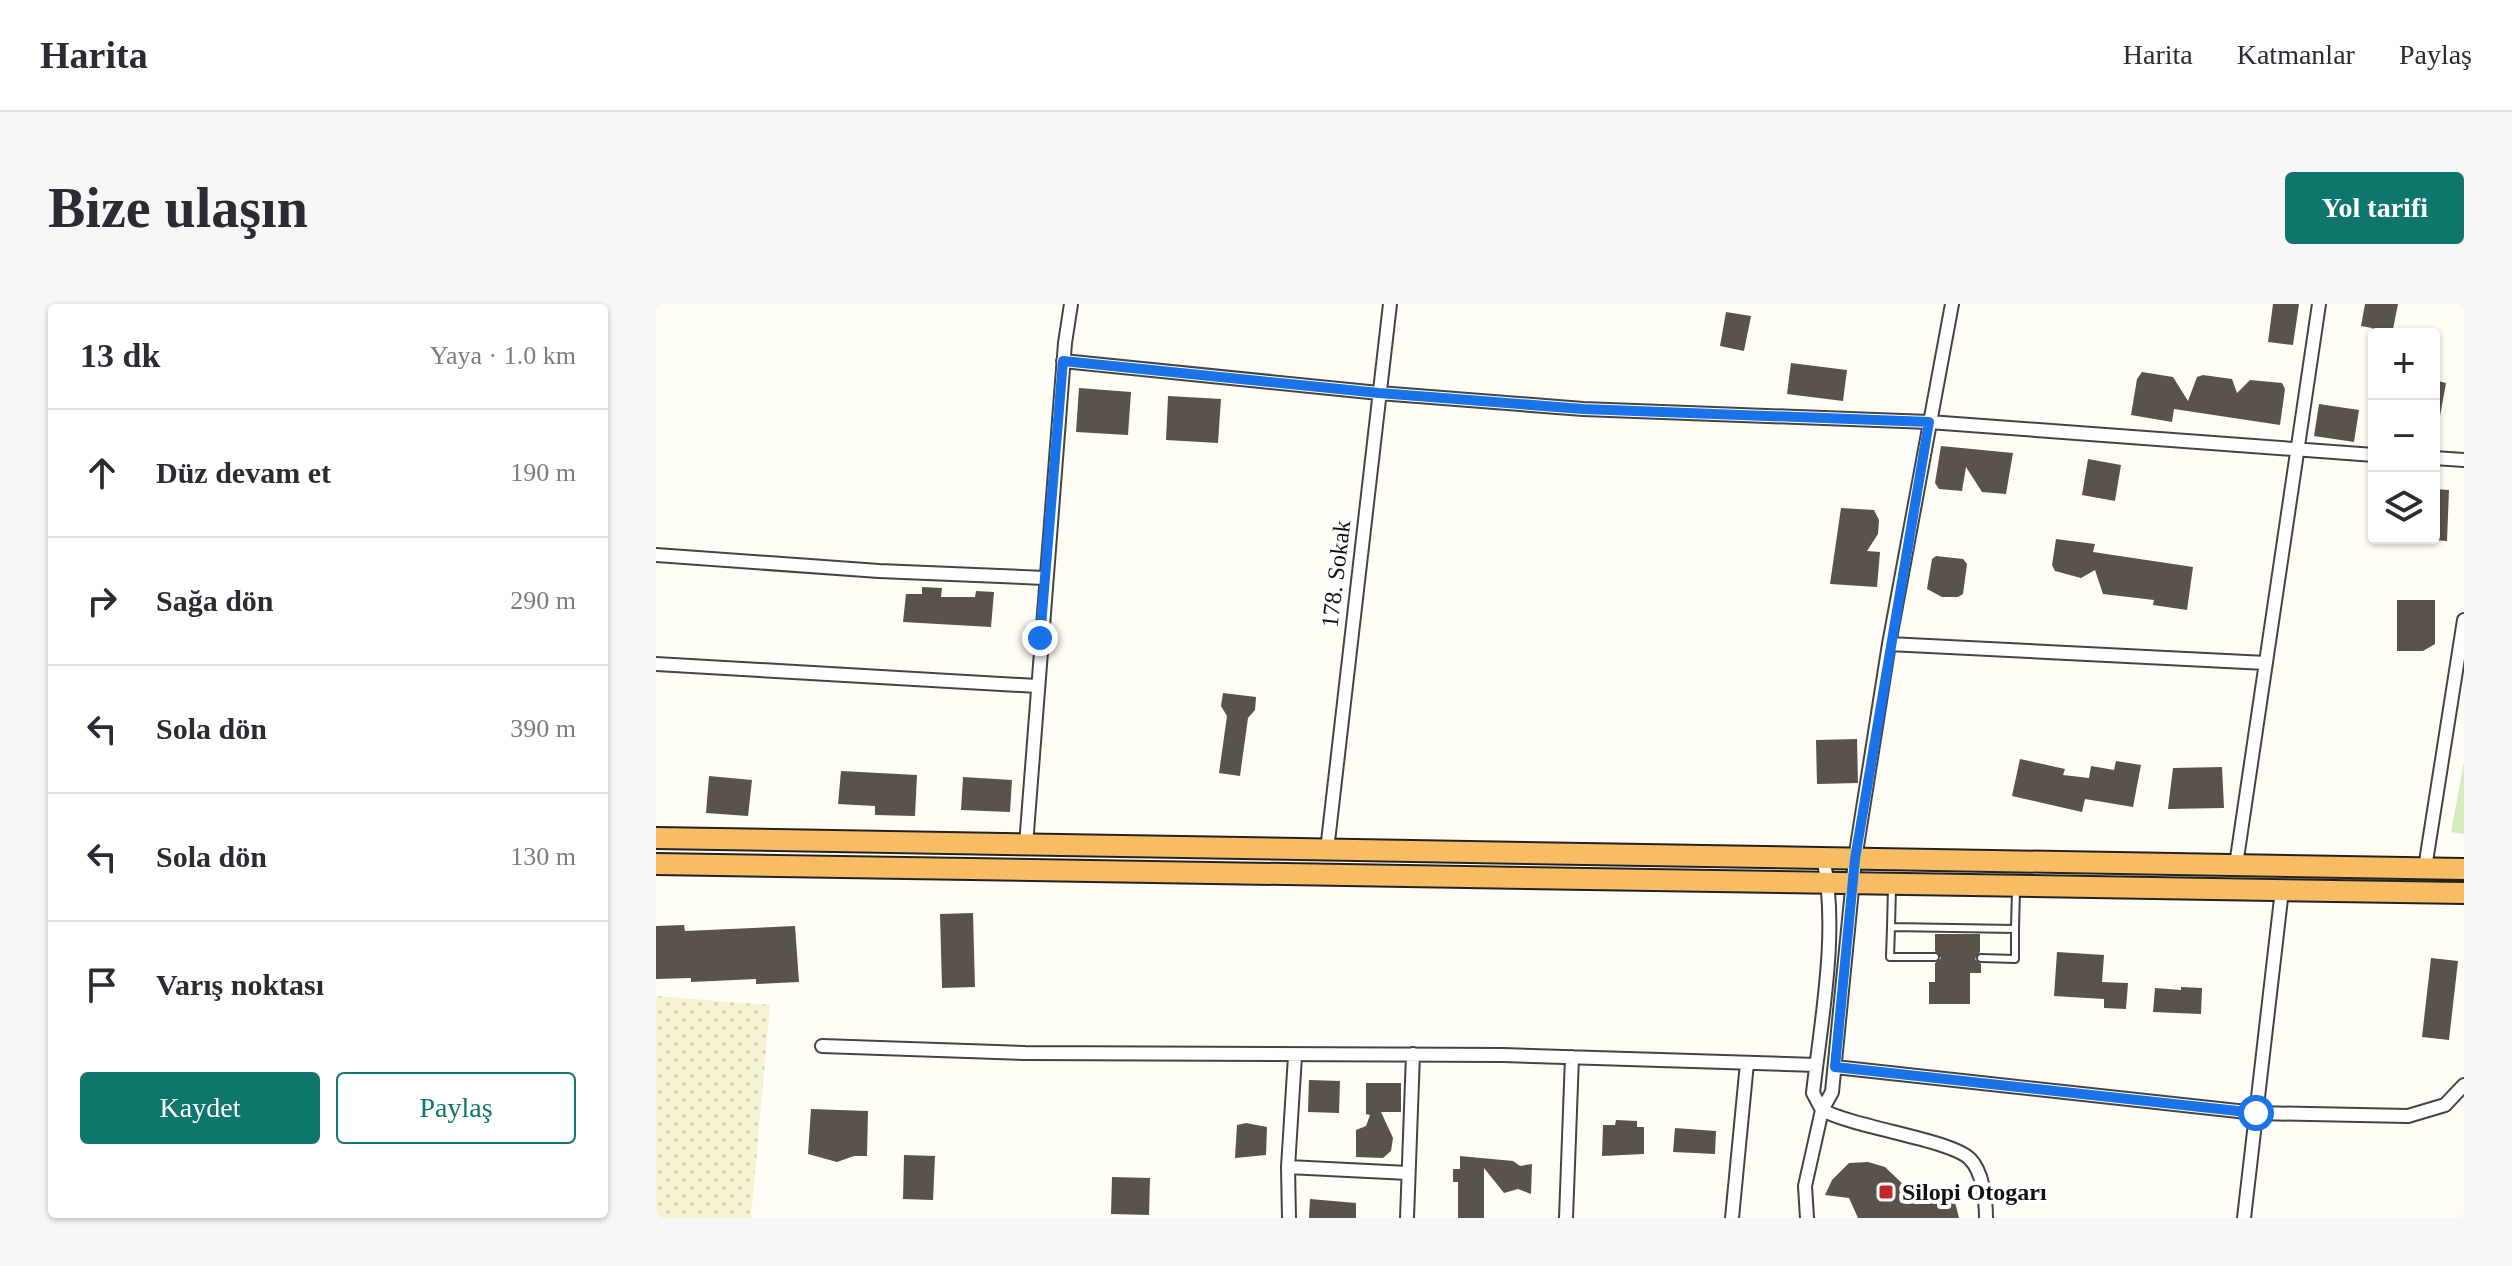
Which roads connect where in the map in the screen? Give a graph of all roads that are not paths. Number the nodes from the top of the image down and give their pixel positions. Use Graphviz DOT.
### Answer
graph roads {
  1 [pos="1071,304"];
  2 [pos="1390,304"];
  3 [pos="1952,304"];
  4 [pos="2319,304"];
  5 [pos="1063,361"];
  6 [pos="1379,393"];
  7 [pos="1929,422"];
  8 [pos="2298,450"];
  9 [pos="2368,455"];
  10 [pos="2440,458"];
  11 [pos="2464,460"];
  12 [pos="656,555"];
  13 [pos="1045,578"];
  14 [pos="2464,620"];
  15 [pos="1889,644"];
  16 [pos="2266,663"];
  17 [pos="656,664"];
  18 [pos="1037,686"];
  19 [pos="656,838"];
  20 [pos="1026,845"];
  21 [pos="1327,850"];
  22 [pos="1823,858"];
  23 [pos="1855,859"];
  24 [pos="656,864"];
  25 [pos="2236,865"];
  26 [pos="2425,868"];
  27 [pos="2464,869"];
  28 [pos="1829,883"];
  29 [pos="1855,883"];
  30 [pos="1892,884"];
  31 [pos="2016,886"];
  32 [pos="2282,890"];
  33 [pos="2464,893"];
  34 [pos="1891,927"];
  35 [pos="2015,929"];
  36 [pos="1935,957"];
  37 [pos="1981,958"];
  38 [pos="822,1046"];
  39 [pos="1413,1054"];
  40 [pos="1295,1056"];
  41 [pos="1572,1057"];
  42 [pos="1747,1063"];
  43 [pos="1816,1065"];
  44 [pos="1835,1067"];
  45 [pos="2464,1085"];
  46 [pos="1822,1110"];
  47 [pos="2256,1113"];
  48 [pos="1288,1167"];
  49 [pos="1408,1173"];
  50 [pos="1289,1218"];
  51 [pos="1407,1218"];
  52 [pos="1566,1218"];
  53 [pos="1732,1218"];
  54 [pos="1807,1218"];
  55 [pos="1986,1218"];
  56 [pos="2244,1218"];
  1 -- 5 [label="street"];
  2 -- 6 [label="street, 178. Sokak"];
  3 -- 7 [label="street"];
  4 -- 8 [label="street"];
  5 -- 6 [label="street"];
  5 -- 13 [label="street"];
  6 -- 7 [label="street"];
  6 -- 21 [label="street, 178. Sokak"];
  7 -- 8 [label="street"];
  7 -- 15 [label="street"];
  8 -- 9 [label="street"];
  8 -- 16 [label="street"];
  10 -- 11 [label="street"];
  12 -- 13 [label="street"];
  13 -- 18 [label="street"];
  14 -- 26 [label="street"];
  15 -- 16 [label="street"];
  15 -- 23 [label="street"];
  16 -- 25 [label="street"];
  17 -- 18 [label="street"];
  18 -- 20 [label="street"];
  19 -- 20 [label="highway"];
  20 -- 21 [label="highway"];
  21 -- 22 [label="highway"];
  22 -- 23 [label="highway"];
  22 -- 28 [label="street"];
  23 -- 25 [label="highway"];
  23 -- 29 [label="street"];
  24 -- 28 [label="highway"];
  25 -- 26 [label="highway"];
  26 -- 27 [label="highway"];
  28 -- 29 [label="highway"];
  28 -- 43 [label="street"];
  29 -- 30 [label="highway"];
  29 -- 44 [label="street"];
  30 -- 31 [label="highway"];
  30 -- 34 [label="lane"];
  31 -- 32 [label="highway"];
  31 -- 35 [label="lane"];
  32 -- 33 [label="highway"];
  32 -- 47 [label="street"];
  34 -- 35 [label="lane"];
  34 -- 36 [label="lane"];
  35 -- 37 [label="lane"];
  38 -- 40 [label="street"];
  39 -- 40 [label="street"];
  39 -- 41 [label="street"];
  39 -- 49 [label="street"];
  40 -- 48 [label="street"];
  41 -- 42 [label="street"];
  41 -- 52 [label="street"];
  42 -- 43 [label="street"];
  42 -- 53 [label="street"];
  43 -- 46 [label="street"];
  44 -- 46 [label="street"];
  44 -- 47 [label="street"];
  45 -- 47 [label="street"];
  46 -- 54 [label="street"];
  46 -- 55 [label="street"];
  47 -- 56 [label="street"];
  48 -- 49 [label="street"];
  48 -- 50 [label="street"];
  49 -- 51 [label="street"];
}
